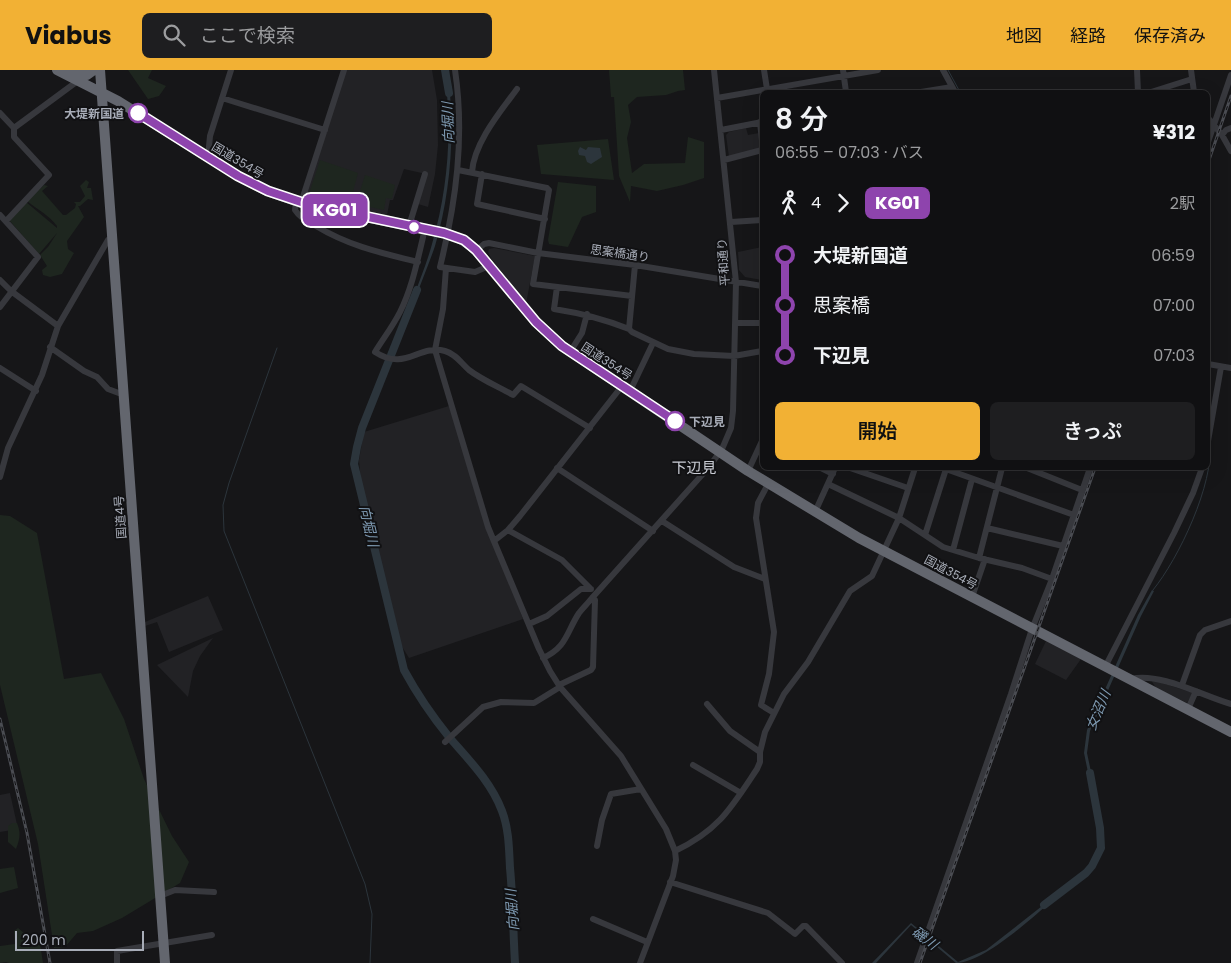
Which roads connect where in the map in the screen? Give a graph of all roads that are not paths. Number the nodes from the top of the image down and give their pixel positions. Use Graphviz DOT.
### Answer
graph roads {
  1 [pos="94,70"];
  2 [pos="100,70"];
  3 [pos="231,70"];
  4 [pos="344,70"];
  5 [pos="455,70"];
  6 [pos="714,70"];
  7 [pos="764,70"];
  8 [pos="878,70"];
  9 [pos="943,70"];
  10 [pos="1137,70"];
  11 [pos="1191,70"];
  12 [pos="62,71"];
  13 [pos="843,73"];
  14 [pos="1231,75"];
  15 [pos="1192,79"];
  16 [pos="79,80"];
  17 [pos="517,89"];
  18 [pos="767,89"];
  19 [pos="760,90"];
  20 [pos="761,90"];
  21 [pos="846,90"];
  22 [pos="953,90"];
  23 [pos="1138,90"];
  24 [pos="1157,90"];
  25 [pos="1194,90"];
  26 [pos="102,92"];
  27 [pos="222,98"];
  28 [pos="717,98"];
  29 [pos="132,110"];
  30 [pos="0,113"];
  31 [pos="1210,121"];
  32 [pos="2,122"];
  33 [pos="760,122"];
  34 [pos="104,124"];
  35 [pos="1213,126"];
  36 [pos="14,128"];
  37 [pos="1231,128"];
  38 [pos="325,130"];
  39 [pos="721,130"];
  40 [pos="1222,135"];
  41 [pos="1210,136"];
  42 [pos="760,151"];
  43 [pos="1231,152"];
  44 [pos="208,157"];
  45 [pos="724,160"];
  46 [pos="458,170"];
  47 [pos="472,172"];
  48 [pos="424,174"];
  49 [pos="482,174"];
  50 [pos="299,202"];
  51 [pos="0,215"];
  52 [pos="545,219"];
  53 [pos="760,220"];
  54 [pos="6,221"];
  55 [pos="731,222"];
  56 [pos="408,226"];
  57 [pos="427,230"];
  58 [pos="446,234"];
  59 [pos="112,238"];
  60 [pos="476,250"];
  61 [pos="538,253"];
  62 [pos="418,262"];
  63 [pos="635,265"];
  64 [pos="489,266"];
  65 [pos="446,268"];
  66 [pos="0,280"];
  67 [pos="736,282"];
  68 [pos="760,286"];
  69 [pos="557,287"];
  70 [pos="11,291"];
  71 [pos="632,296"];
  72 [pos="0,307"];
  73 [pos="587,314"];
  74 [pos="735,323"];
  75 [pos="760,323"];
  76 [pos="58,326"];
  77 [pos="629,329"];
  78 [pos="653,343"];
  79 [pos="50,347"];
  80 [pos="434,350"];
  81 [pos="760,351"];
  82 [pos="570,352"];
  83 [pos="734,356"];
  84 [pos="1210,364"];
  85 [pos="1221,367"];
  86 [pos="0,368"];
  87 [pos="1231,368"];
  88 [pos="626,389"];
  89 [pos="36,391"];
  90 [pos="124,395"];
  91 [pos="1210,427"];
  92 [pos="590,428"];
  93 [pos="760,445"];
  94 [pos="720,451"];
  95 [pos="557,468"];
  96 [pos="856,470"];
  97 [pos="914,470"];
  98 [pos="943,470"];
  99 [pos="949,470"];
  100 [pos="1002,470"];
  101 [pos="1041,470"];
  102 [pos="1089,470"];
  103 [pos="1201,470"];
  104 [pos="748,471"];
  105 [pos="834,471"];
  106 [pos="0,477"];
  107 [pos="972,479"];
  108 [pos="768,484"];
  109 [pos="828,484"];
  110 [pos="908,488"];
  111 [pos="997,488"];
  112 [pos="1082,490"];
  113 [pos="815,512"];
  114 [pos="1074,515"];
  115 [pos="899,518"];
  116 [pos="662,521"];
  117 [pos="987,528"];
  118 [pos="508,530"];
  119 [pos="653,530"];
  120 [pos="925,535"];
  121 [pos="494,541"];
  122 [pos="1063,546"];
  123 [pos="883,550"];
  124 [pos="953,550"];
  125 [pos="982,558"];
  126 [pos="765,579"];
  127 [pos="1052,579"];
  128 [pos="590,588"];
  129 [pos="594,595"];
  130 [pos="972,597"];
  131 [pos="1231,620"];
  132 [pos="529,624"];
  133 [pos="1032,629"];
  134 [pos="543,658"];
  135 [pos="1112,670"];
  136 [pos="1130,680"];
  137 [pos="1182,685"];
  138 [pos="559,686"];
  139 [pos="1196,692"];
  140 [pos="707,704"];
  141 [pos="1231,704"];
  142 [pos="1188,708"];
  143 [pos="774,713"];
  144 [pos="1231,732"];
  145 [pos="446,741"];
  146 [pos="760,752"];
  147 [pos="693,765"];
  148 [pos="641,789"];
  149 [pos="741,793"];
  150 [pos="597,846"];
  151 [pos="675,851"];
  152 [pos="670,882"];
  153 [pos="214,892"];
  154 [pos="160,896"];
  155 [pos="593,919"];
  156 [pos="212,935"];
  157 [pos="647,942"];
  158 [pos="163,943"];
  159 [pos="117,963"];
  160 [pos="165,963"];
  161 [pos="640,963"];
  162 [pos="842,963"];
  163 [pos="917,963"];
  1 -- 12 [label="highway"];
  2 -- 26 [label="highway, 国道4号"];
  3 -- 27 [label="street"];
  4 -- 38 [label="street"];
  5 -- 46 [label="street"];
  6 -- 28 [label="street, 平和通り"];
  7 -- 18 [label="street"];
  8 -- 13 [label="street"];
  9 -- 22 [label="street"];
  10 -- 23 [label="street"];
  11 -- 15 [label="street"];
  12 -- 16 [label="highway, 国道354号"];
  13 -- 18 [label="street"];
  13 -- 21 [label="street"];
  14 -- 35 [label="street"];
  15 -- 24 [label="street"];
  15 -- 25 [label="street"];
  16 -- 26 [label="highway, 国道354号"];
  16 -- 36 [label="street"];
  17 -- 47 [label="street"];
  18 -- 20 [label="street"];
  19 -- 28 [label="street"];
  26 -- 29 [label="highway, 国道354号"];
  26 -- 34 [label="highway, 国道4号"];
  27 -- 38 [label="street"];
  27 -- 44 [label="street"];
  28 -- 39 [label="street, 平和通り"];
  29 -- 34 [label="highway"];
  29 -- 44 [label="highway, 国道354号"];
  30 -- 32 [label="street"];
  31 -- 35 [label="street"];
  32 -- 36 [label="street"];
  33 -- 39 [label="street"];
  34 -- 59 [label="highway, 国道4号"];
  35 -- 40 [label="street"];
  35 -- 41 [label="street"];
  36 -- 54 [label="street"];
  37 -- 40 [label="street"];
  38 -- 50 [label="street"];
  39 -- 45 [label="street, 平和通り"];
  40 -- 43 [label="street"];
  42 -- 45 [label="street"];
  44 -- 50 [label="highway, 国道354号"];
  45 -- 55 [label="street, 平和通り"];
  46 -- 47 [label="street"];
  46 -- 58 [label="street"];
  47 -- 49 [label="street"];
  48 -- 56 [label="street"];
  49 -- 52 [label="street"];
  49 -- 52 [label="street"];
  50 -- 56 [label="highway, 国道354号"];
  50 -- 62 [label="street"];
  51 -- 54 [label="street"];
  52 -- 61 [label="street"];
  53 -- 55 [label="street"];
  54 -- 70 [label="street"];
  55 -- 67 [label="street, 平和通り"];
  56 -- 57 [label="highway, 国道354号"];
  57 -- 58 [label="highway, 国道354号"];
  57 -- 62 [label="street"];
  58 -- 60 [label="highway, 国道354号"];
  58 -- 65 [label="street"];
  59 -- 76 [label="street"];
  59 -- 90 [label="highway, 国道4号"];
  60 -- 61 [label="street, 思案橋通り"];
  60 -- 64 [label="highway, 国道354号"];
  61 -- 63 [label="street, 思案橋通り"];
  61 -- 69 [label="street"];
  62 -- 80 [label="street"];
  63 -- 67 [label="street, 思案橋通り"];
  63 -- 71 [label="street"];
  64 -- 65 [label="street"];
  64 -- 82 [label="highway, 国道354号"];
  65 -- 80 [label="street"];
  66 -- 70 [label="street"];
  67 -- 68 [label="street, 思案橋通り"];
  67 -- 74 [label="street, 平和通り"];
  69 -- 71 [label="street"];
  69 -- 73 [label="street"];
  70 -- 72 [label="street"];
  70 -- 76 [label="street"];
  71 -- 77 [label="street"];
  73 -- 77 [label="street"];
  73 -- 82 [label="street"];
  74 -- 75 [label="street"];
  74 -- 83 [label="street, 平和通り"];
  76 -- 79 [label="street"];
  77 -- 78 [label="street"];
  78 -- 83 [label="street"];
  78 -- 88 [label="street"];
  79 -- 89 [label="street"];
  79 -- 90 [label="street"];
  80 -- 92 [label="street"];
  80 -- 121 [label="street"];
  81 -- 83 [label="street"];
  82 -- 88 [label="highway, 国道354号"];
  83 -- 94 [label="street, 平和通り"];
  84 -- 85 [label="street"];
  85 -- 87 [label="street"];
  85 -- 91 [label="street"];
  86 -- 89 [label="street"];
  88 -- 92 [label="street"];
  88 -- 94 [label="highway, 国道354号"];
  89 -- 106 [label="street"];
  90 -- 154 [label="highway, 国道4号"];
  92 -- 95 [label="street"];
  93 -- 104 [label="street"];
  94 -- 104 [label="highway, 国道354号"];
  94 -- 116 [label="street, 平和通り"];
  95 -- 118 [label="street"];
  95 -- 119 [label="street"];
  96 -- 110 [label="street"];
  97 -- 110 [label="street"];
  98 -- 120 [label="street"];
  99 -- 107 [label="street"];
  100 -- 111 [label="street"];
  101 -- 112 [label="street"];
  102 -- 112 [label="street"];
  103 -- 135 [label="street"];
  104 -- 108 [label="highway, 国道354号"];
  105 -- 109 [label="street"];
  107 -- 111 [label="street"];
  107 -- 124 [label="street"];
  108 -- 113 [label="highway, 国道354号"];
  108 -- 126 [label="street"];
  109 -- 113 [label="street"];
  109 -- 115 [label="street"];
  110 -- 115 [label="street"];
  111 -- 114 [label="street"];
  111 -- 117 [label="street"];
  112 -- 114 [label="street"];
  113 -- 123 [label="highway, 国道354号"];
  114 -- 122 [label="street"];
  115 -- 120 [label="street"];
  115 -- 123 [label="street"];
  116 -- 119 [label="street, 平和通り"];
  116 -- 126 [label="street"];
  117 -- 122 [label="street"];
  117 -- 125 [label="street"];
  118 -- 121 [label="street"];
  118 -- 128 [label="street"];
  119 -- 129 [label="street, 平和通り"];
  120 -- 124 [label="street"];
  121 -- 132 [label="street"];
  122 -- 127 [label="street"];
  123 -- 130 [label="highway, 国道354号"];
  123 -- 143 [label="street"];
  124 -- 125 [label="street"];
  125 -- 127 [label="street"];
  125 -- 130 [label="street"];
  126 -- 143 [label="street"];
  127 -- 133 [label="street"];
  128 -- 129 [label="street"];
  128 -- 132 [label="street"];
  129 -- 134 [label="street, 平和通り"];
  129 -- 138 [label="street"];
  130 -- 133 [label="highway, 国道354号"];
  131 -- 137 [label="street"];
  132 -- 134 [label="street"];
  133 -- 135 [label="highway, 国道354号"];
  133 -- 163 [label="street"];
  134 -- 138 [label="street"];
  135 -- 136 [label="highway, 国道354号"];
  136 -- 137 [label="street"];
  136 -- 142 [label="highway, 国道354号"];
  137 -- 139 [label="street"];
  138 -- 145 [label="street"];
  138 -- 148 [label="street"];
  139 -- 141 [label="street"];
  139 -- 142 [label="street"];
  140 -- 146 [label="street"];
  142 -- 144 [label="highway, 国道354号"];
  143 -- 146 [label="street"];
  146 -- 149 [label="street"];
  147 -- 149 [label="street"];
  148 -- 150 [label="street"];
  148 -- 151 [label="street"];
  149 -- 151 [label="street"];
  151 -- 152 [label="street"];
  152 -- 157 [label="street"];
  152 -- 162 [label="street"];
  153 -- 154 [label="street"];
  154 -- 158 [label="highway, 国道4号"];
  155 -- 157 [label="street"];
  156 -- 158 [label="street"];
  157 -- 161 [label="street"];
  158 -- 159 [label="street"];
  158 -- 160 [label="highway, 国道4号"];
}
